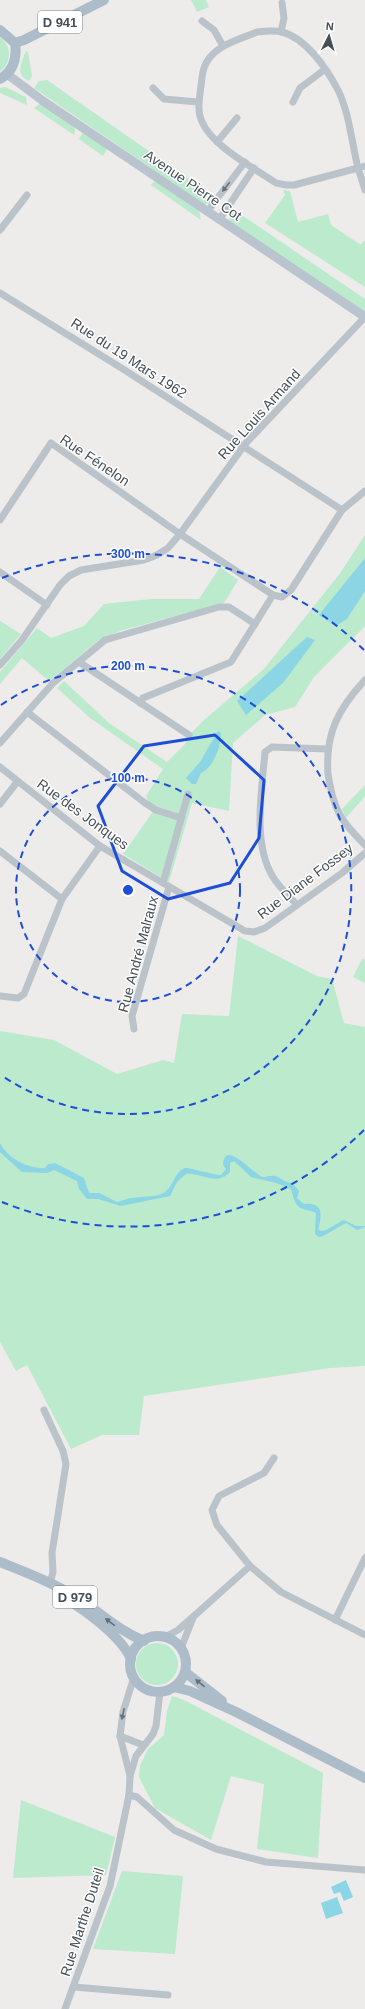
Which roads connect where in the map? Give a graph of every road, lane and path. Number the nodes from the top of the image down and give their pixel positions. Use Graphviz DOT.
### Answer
graph roads {
  1 [pos="104,0"];
  2 [pos="282,3"];
  3 [pos="202,20"];
  4 [pos="0,30"];
  5 [pos="281,32"];
  6 [pos="15,43"];
  7 [pos="223,46"];
  8 [pos="324,70"];
  9 [pos="4,76"];
  10 [pos="154,88"];
  11 [pos="198,102"];
  12 [pos="293,102"];
  13 [pos="237,118"];
  14 [pos="217,142"];
  15 [pos="245,162"];
  16 [pos="362,167"];
  17 [pos="254,168"];
  18 [pos="365,190"];
  19 [pos="27,195"];
  20 [pos="207,212"];
  21 [pos="219,220"];
  22 [pos="0,230"];
  23 [pos="0,293"];
  24 [pos="365,317"];
  25 [pos="243,447"];
  26 [pos="365,491"];
  27 [pos="342,510"];
  28 [pos="0,520"];
  29 [pos="180,534"];
  30 [pos="0,572"];
  31 [pos="274,595"];
  32 [pos="47,605"];
  33 [pos="255,624"];
  34 [pos="79,662"];
  35 [pos="0,665"];
  36 [pos="365,680"];
  37 [pos="140,703"];
  38 [pos="27,712"];
  39 [pos="189,735"];
  40 [pos="0,743"];
  41 [pos="327,749"];
  42 [pos="0,767"];
  43 [pos="17,782"];
  44 [pos="188,794"];
  45 [pos="0,804"];
  46 [pos="181,818"];
  47 [pos="365,845"];
  48 [pos="100,846"];
  49 [pos="0,851"];
  50 [pos="365,853"];
  51 [pos="166,885"];
  52 [pos="62,899"];
  53 [pos="196,902"];
  54 [pos="297,905"];
  55 [pos="0,996"];
  56 [pos="134,1029"];
  57 [pos="44,1410"];
  58 [pos="274,1458"];
  59 [pos="365,1558"];
  60 [pos="0,1562"];
  61 [pos="250,1566"];
  62 [pos="0,1568"];
  63 [pos="50,1583"];
  64 [pos="194,1616"];
  65 [pos="335,1620"];
  66 [pos="365,1635"];
  67 [pos="165,1637"];
  68 [pos="144,1641"];
  69 [pos="181,1648"];
  70 [pos="131,1659"];
  71 [pos="185,1672"];
  72 [pos="134,1677"];
  73 [pos="174,1687"];
  74 [pos="160,1692"];
  75 [pos="236,1712"];
  76 [pos="120,1736"];
  77 [pos="144,1744"];
  78 [pos="130,1776"];
  79 [pos="365,1778"];
  80 [pos="129,1795"];
  81 [pos="365,1870"];
  82 [pos="74,1988"];
  83 [pos="168,1995"];
  84 [pos="65,2009"];
  1 -- 6 [label="main road, D 941"];
  2 -- 5 [label="street"];
  3 -- 7 [label="street"];
  4 -- 6 [label="main road"];
  5 -- 7 [label="street"];
  5 -- 8 [label="street"];
  6 -- 9 [label="main road"];
  7 -- 11 [label="street"];
  8 -- 12 [label="street"];
  8 -- 16 [label="street"];
  9 -- 20 [label="street, Avenue Pierre Cot"];
  10 -- 11 [label="street"];
  11 -- 14 [label="street"];
  13 -- 14 [label="street"];
  14 -- 15 [label="street"];
  15 -- 17 [label="street"];
  15 -- 20 [label="street, one-way"];
  16 -- 17 [label="street"];
  16 -- 18 [label="street"];
  17 -- 21 [label="street"];
  19 -- 22 [label="street"];
  20 -- 21 [label="street, Avenue Pierre Cot"];
  21 -- 24 [label="street, Avenue Pierre Cot"];
  23 -- 25 [label="street, Rue du 19 Mars 1962"];
  24 -- 25 [label="street, Rue Louis Armand"];
  25 -- 27 [label="street, Rue du 19 Mars 1962"];
  25 -- 29 [label="street, Rue Louis Armand"];
  26 -- 27 [label="street"];
  27 -- 31 [label="street"];
  28 -- 29 [label="street, Rue Fénelon"];
  29 -- 31 [label="street"];
  29 -- 32 [label="street, Rue Louis Armand"];
  30 -- 32 [label="street"];
  31 -- 33 [label="street"];
  32 -- 35 [label="street, Rue Louis Armand"];
  33 -- 34 [label="street"];
  33 -- 37 [label="street"];
  34 -- 37 [label="street"];
  34 -- 38 [label="street"];
  36 -- 41 [label="street"];
  37 -- 39 [label="street"];
  38 -- 40 [label="street"];
  38 -- 46 [label="street"];
  41 -- 47 [label="street"];
  41 -- 54 [label="street"];
  42 -- 43 [label="street, Rue des Jonques"];
  43 -- 45 [label="street"];
  43 -- 48 [label="street, Rue des Jonques"];
  44 -- 46 [label="street, Rue André Malraux"];
  46 -- 51 [label="street, Rue André Malraux"];
  48 -- 51 [label="street, Rue des Jonques"];
  48 -- 52 [label="street"];
  49 -- 52 [label="street"];
  50 -- 54 [label="street, Rue Diane Fossey"];
  51 -- 53 [label="street, Rue des Jonques"];
  51 -- 56 [label="street, Rue André Malraux"];
  52 -- 55 [label="street"];
  53 -- 54 [label="street, Rue Diane Fossey"];
  57 -- 63 [label="street"];
  58 -- 61 [label="street"];
  59 -- 65 [label="street"];
  60 -- 63 [label="main road, D 979"];
  61 -- 64 [label="street"];
  61 -- 65 [label="street"];
  62 -- 70 [label="main road, D 979"];
  68 -- 63 [label="main road, D 979, one-way"];
  64 -- 67 [label="street"];
  64 -- 69 [label="street"];
  65 -- 66 [label="street"];
  67 -- 68 [label="main road"];
  67 -- 69 [label="main road"];
  68 -- 70 [label="main road"];
  69 -- 71 [label="main road"];
  70 -- 72 [label="main road"];
  71 -- 73 [label="main road"];
  75 -- 71 [label="main road, one-way"];
  72 -- 74 [label="main road"];
  72 -- 76 [label="street, one-way"];
  73 -- 74 [label="main road"];
  73 -- 75 [label="main road"];
  74 -- 77 [label="street"];
  75 -- 79 [label="main road"];
  76 -- 77 [label="street"];
  76 -- 78 [label="street"];
  77 -- 78 [label="street"];
  78 -- 80 [label="street, Rue Marthe Duteil"];
  80 -- 81 [label="street"];
  80 -- 82 [label="street, Rue Marthe Duteil"];
  82 -- 83 [label="street"];
  82 -- 84 [label="street, Rue Marthe Duteil"];
}
